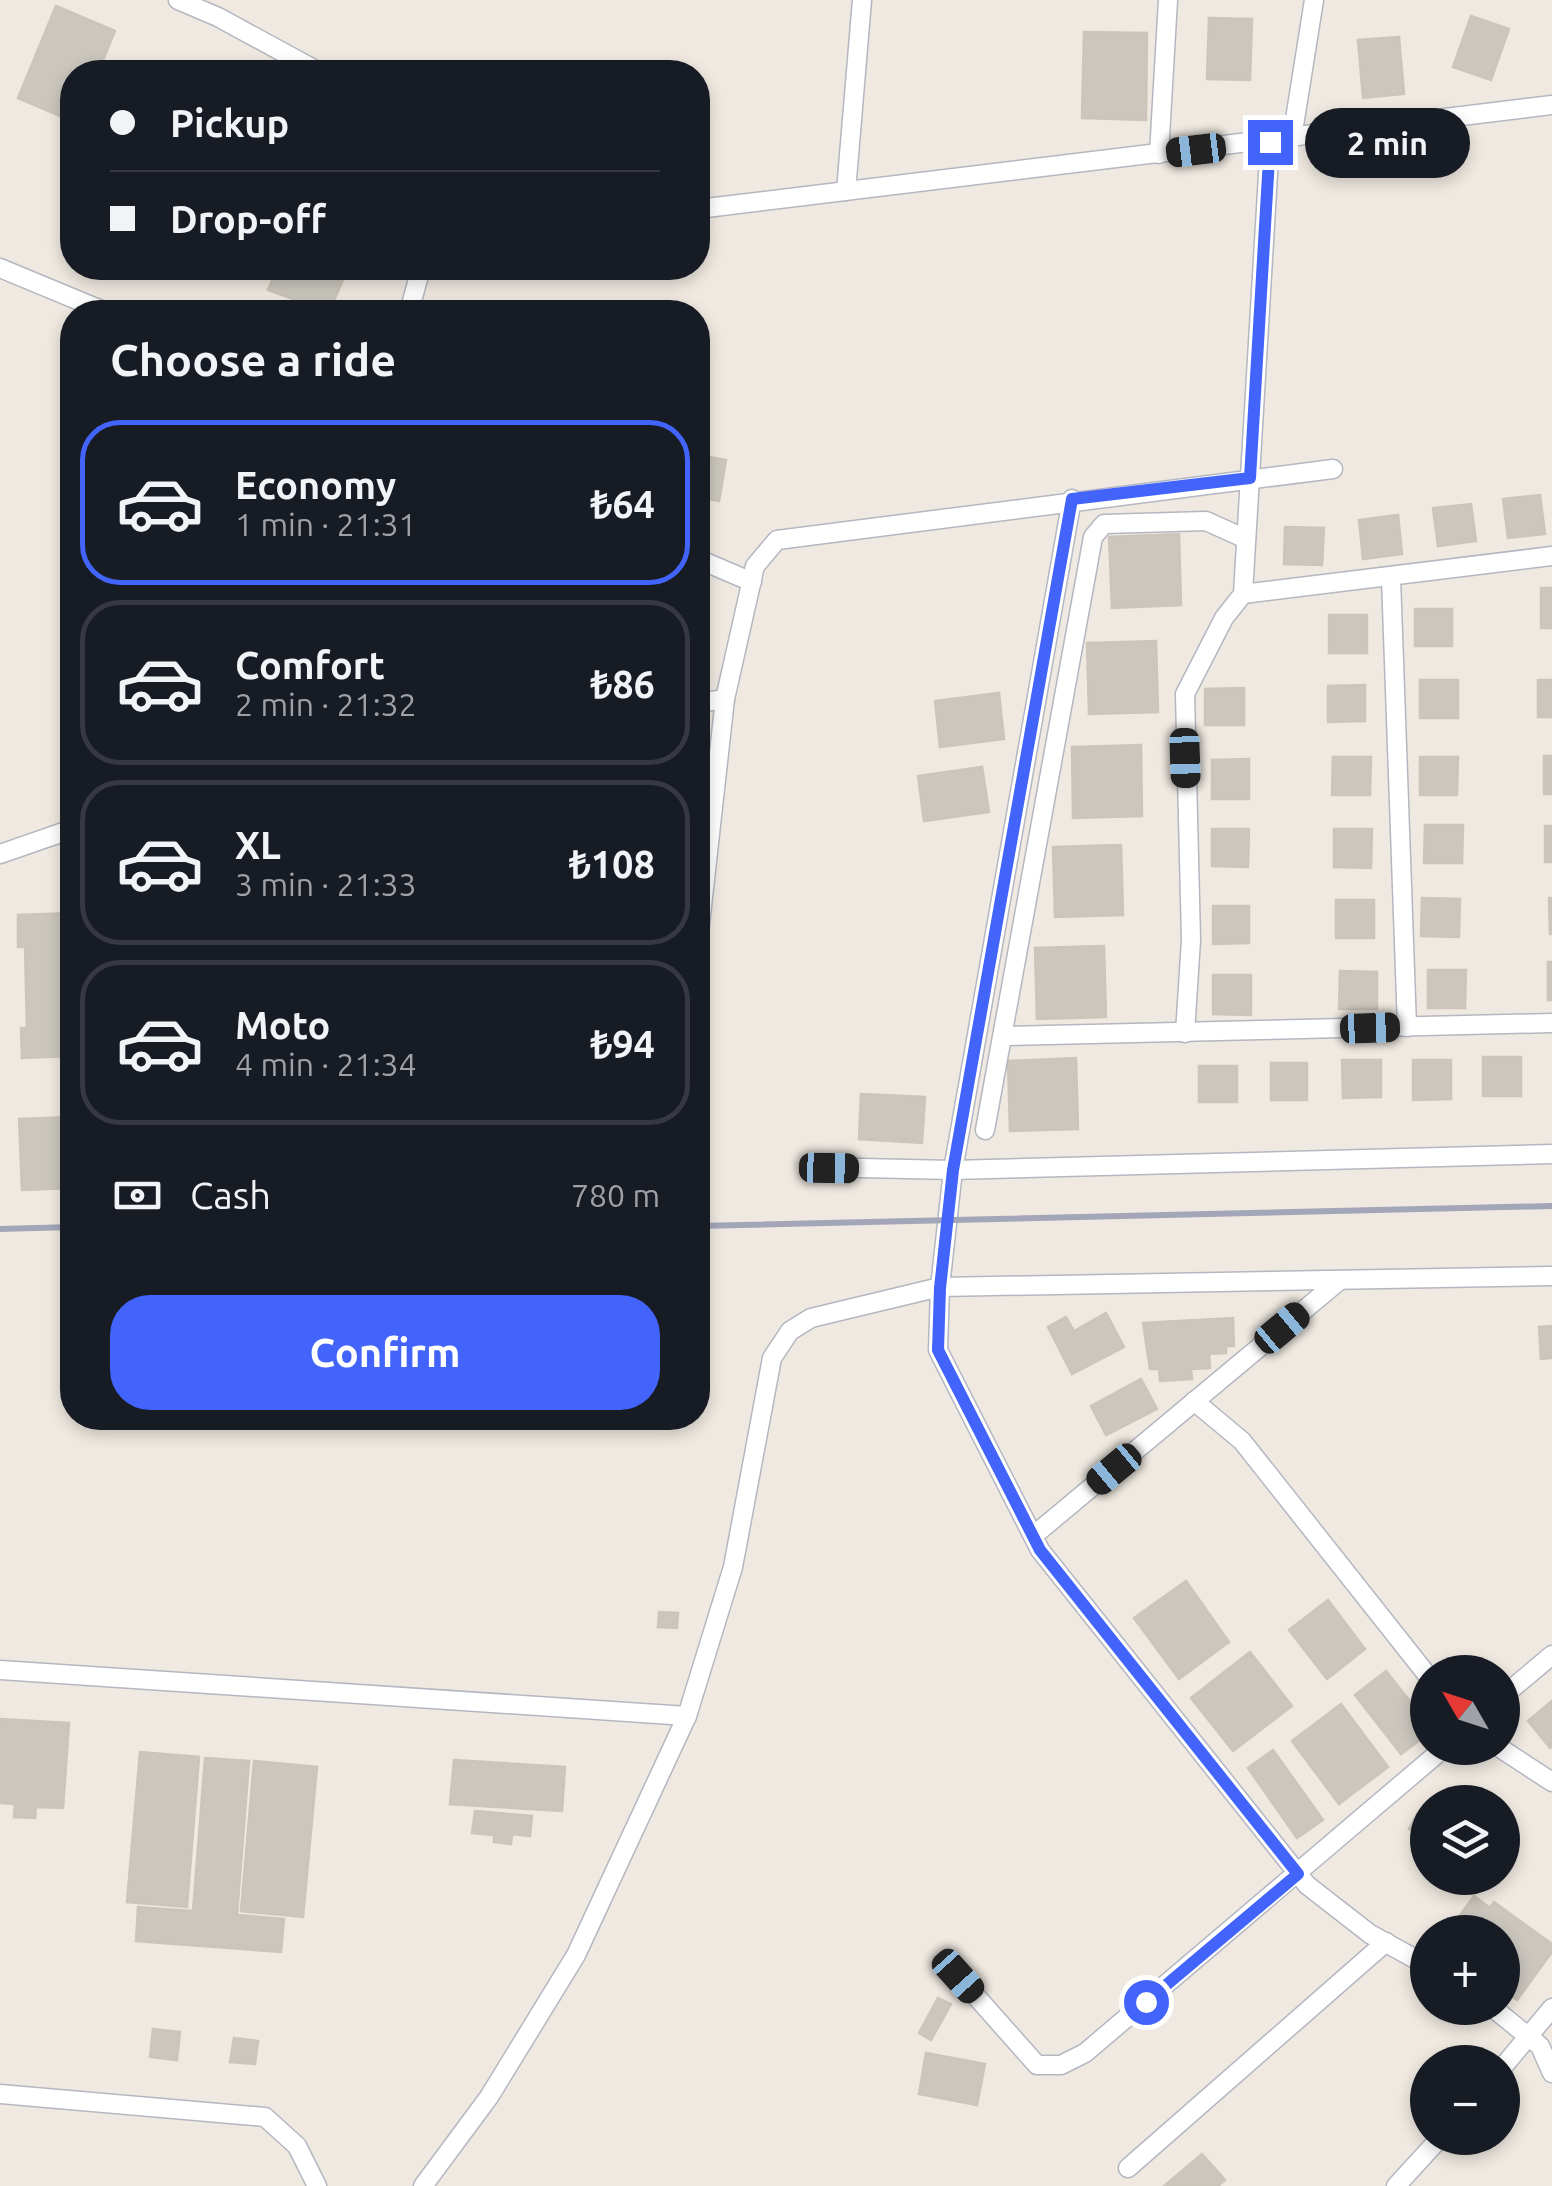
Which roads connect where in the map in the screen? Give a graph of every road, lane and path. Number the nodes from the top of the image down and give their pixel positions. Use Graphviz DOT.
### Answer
graph roads {
  1 [pos="178,0"];
  2 [pos="862,0"];
  3 [pos="1168,0"];
  4 [pos="1314,0"];
  5 [pos="297,60"];
  6 [pos="1552,105"];
  7 [pos="1292,138"];
  8 [pos="1270,142"];
  9 [pos="1160,154"];
  10 [pos="851,190"];
  11 [pos="710,207"];
  12 [pos="0,268"];
  13 [pos="77,300"];
  14 [pos="1332,469"];
  15 [pos="1250,478"];
  16 [pos="1072,499"];
  17 [pos="1246,540"];
  18 [pos="1552,556"];
  19 [pos="710,564"];
  20 [pos="1392,578"];
  21 [pos="752,582"];
  22 [pos="1243,594"];
  23 [pos="726,699"];
  24 [pos="710,701"];
  25 [pos="60,833"];
  26 [pos="710,838"];
  27 [pos="0,854"];
  28 [pos="1552,1023"];
  29 [pos="1407,1027"];
  30 [pos="1185,1032"];
  31 [pos="1004,1036"];
  32 [pos="985,1130"];
  33 [pos="1552,1154"];
  34 [pos="816,1167"];
  35 [pos="953,1170"];
  36 [pos="1552,1276"];
  37 [pos="1340,1280"];
  38 [pos="940,1288"];
  39 [pos="1194,1402"];
  40 [pos="1033,1536"];
  41 [pos="1411,1655"];
  42 [pos="1552,1655"];
  43 [pos="0,1670"];
  44 [pos="1520,1682"];
  45 [pos="687,1716"];
  46 [pos="1520,1761"];
  47 [pos="1424,1765"];
  48 [pos="1552,1782"];
  49 [pos="1298,1874"];
  50 [pos="1386,1942"];
  51 [pos="1410,1956"];
  52 [pos="958,1976"];
  53 [pos="1552,2008"];
  54 [pos="1514,2025"];
  55 [pos="1530,2038"];
  56 [pos="1520,2049"];
  57 [pos="1552,2073"];
  58 [pos="0,2094"];
  59 [pos="1424,2155"];
  60 [pos="1128,2168"];
  61 [pos="317,2186"];
  62 [pos="422,2186"];
  63 [pos="1396,2186"];
  1 -- 5 [label="street"];
  2 -- 10 [label="street"];
  3 -- 9 [label="street"];
  4 -- 7 [label="street"];
  6 -- 7 [label="street"];
  7 -- 8 [label="street"];
  8 -- 9 [label="street"];
  8 -- 15 [label="street"];
  9 -- 10 [label="street"];
  10 -- 11 [label="street"];
  12 -- 13 [label="street"];
  14 -- 15 [label="street"];
  15 -- 16 [label="street"];
  15 -- 17 [label="street"];
  16 -- 21 [label="street"];
  16 -- 35 [label="street"];
  17 -- 22 [label="street"];
  17 -- 31 [label="street"];
  18 -- 20 [label="street"];
  19 -- 21 [label="street"];
  20 -- 22 [label="street"];
  20 -- 29 [label="street"];
  21 -- 23 [label="street"];
  22 -- 30 [label="street"];
  23 -- 24 [label="street"];
  23 -- 26 [label="street"];
  25 -- 27 [label="street"];
  28 -- 29 [label="street"];
  29 -- 30 [label="street"];
  30 -- 31 [label="street"];
  31 -- 32 [label="street"];
  33 -- 35 [label="street"];
  34 -- 35 [label="street"];
  35 -- 38 [label="street"];
  36 -- 37 [label="street"];
  37 -- 38 [label="street"];
  37 -- 39 [label="street"];
  38 -- 40 [label="street"];
  38 -- 45 [label="street"];
  39 -- 40 [label="street"];
  39 -- 41 [label="street"];
  40 -- 49 [label="street"];
  42 -- 44 [label="street"];
  43 -- 45 [label="street"];
  45 -- 62 [label="street"];
  46 -- 48 [label="street"];
  47 -- 49 [label="street"];
  49 -- 50 [label="street"];
  49 -- 52 [label="street"];
  50 -- 51 [label="street"];
  50 -- 60 [label="street"];
  53 -- 55 [label="street"];
  54 -- 55 [label="street"];
  55 -- 56 [label="street"];
  55 -- 57 [label="street"];
  58 -- 61 [label="street"];
  59 -- 63 [label="street"];
}
